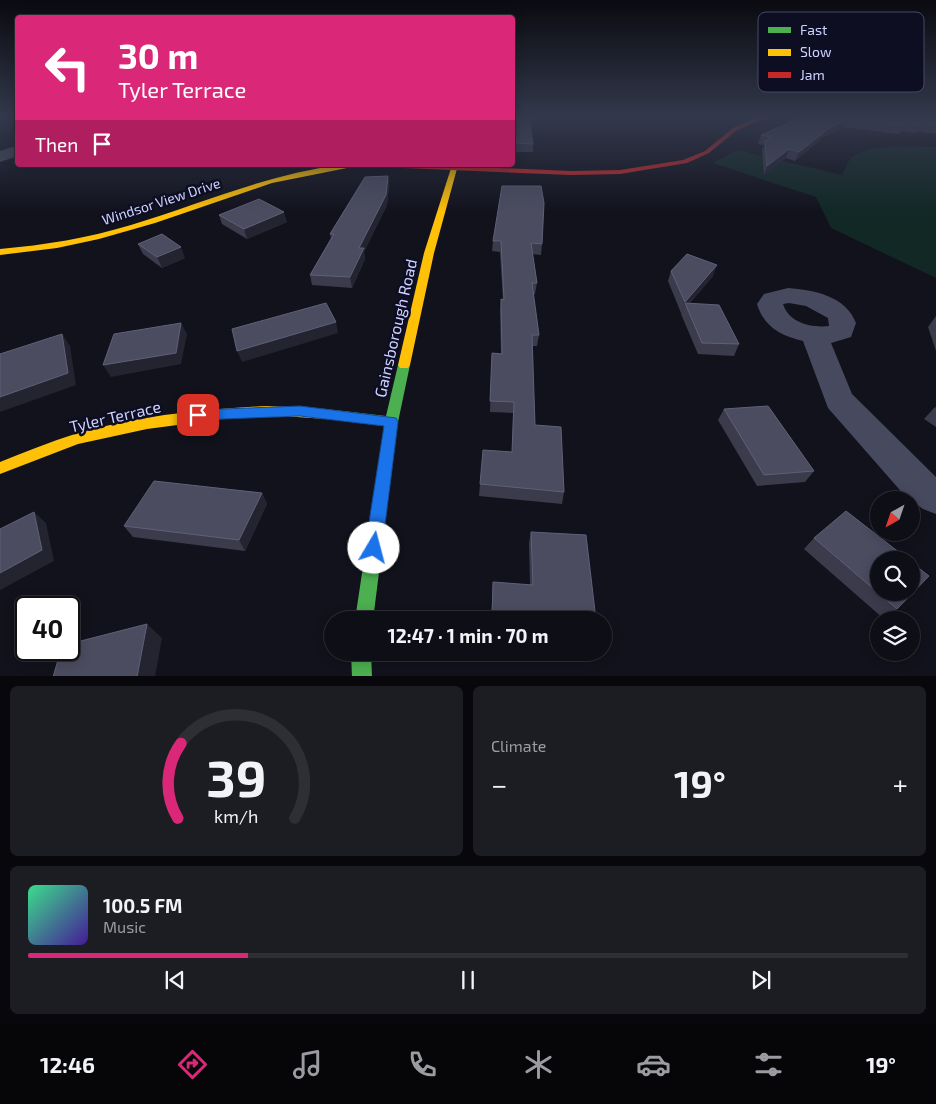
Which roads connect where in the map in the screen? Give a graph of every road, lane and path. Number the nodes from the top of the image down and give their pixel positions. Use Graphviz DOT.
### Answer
graph roads {
  1 [pos="710,150"];
  2 [pos="15,151"];
  3 [pos="0,157"];
  4 [pos="341,167"];
  5 [pos="454,167"];
  6 [pos="0,252"];
  7 [pos="814,336"];
  8 [pos="391,422"];
  9 [pos="0,468"];
  10 [pos="936,497"];
  11 [pos="365,611"];
  12 [pos="361,661"];
  13 [pos="362,676"];
  1 -- 5 [label="street"];
  2 -- 3 [label="street"];
  4 -- 6 [label="street, Windsor View Drive"];
  5 -- 8 [label="street, Gainsborough Road"];
  7 -- 10 [label="street"];
  8 -- 9 [label="street, Tyler Terrace"];
  8 -- 11 [label="street, Gainsborough Road"];
  12 -- 13 [label="street"];
}
